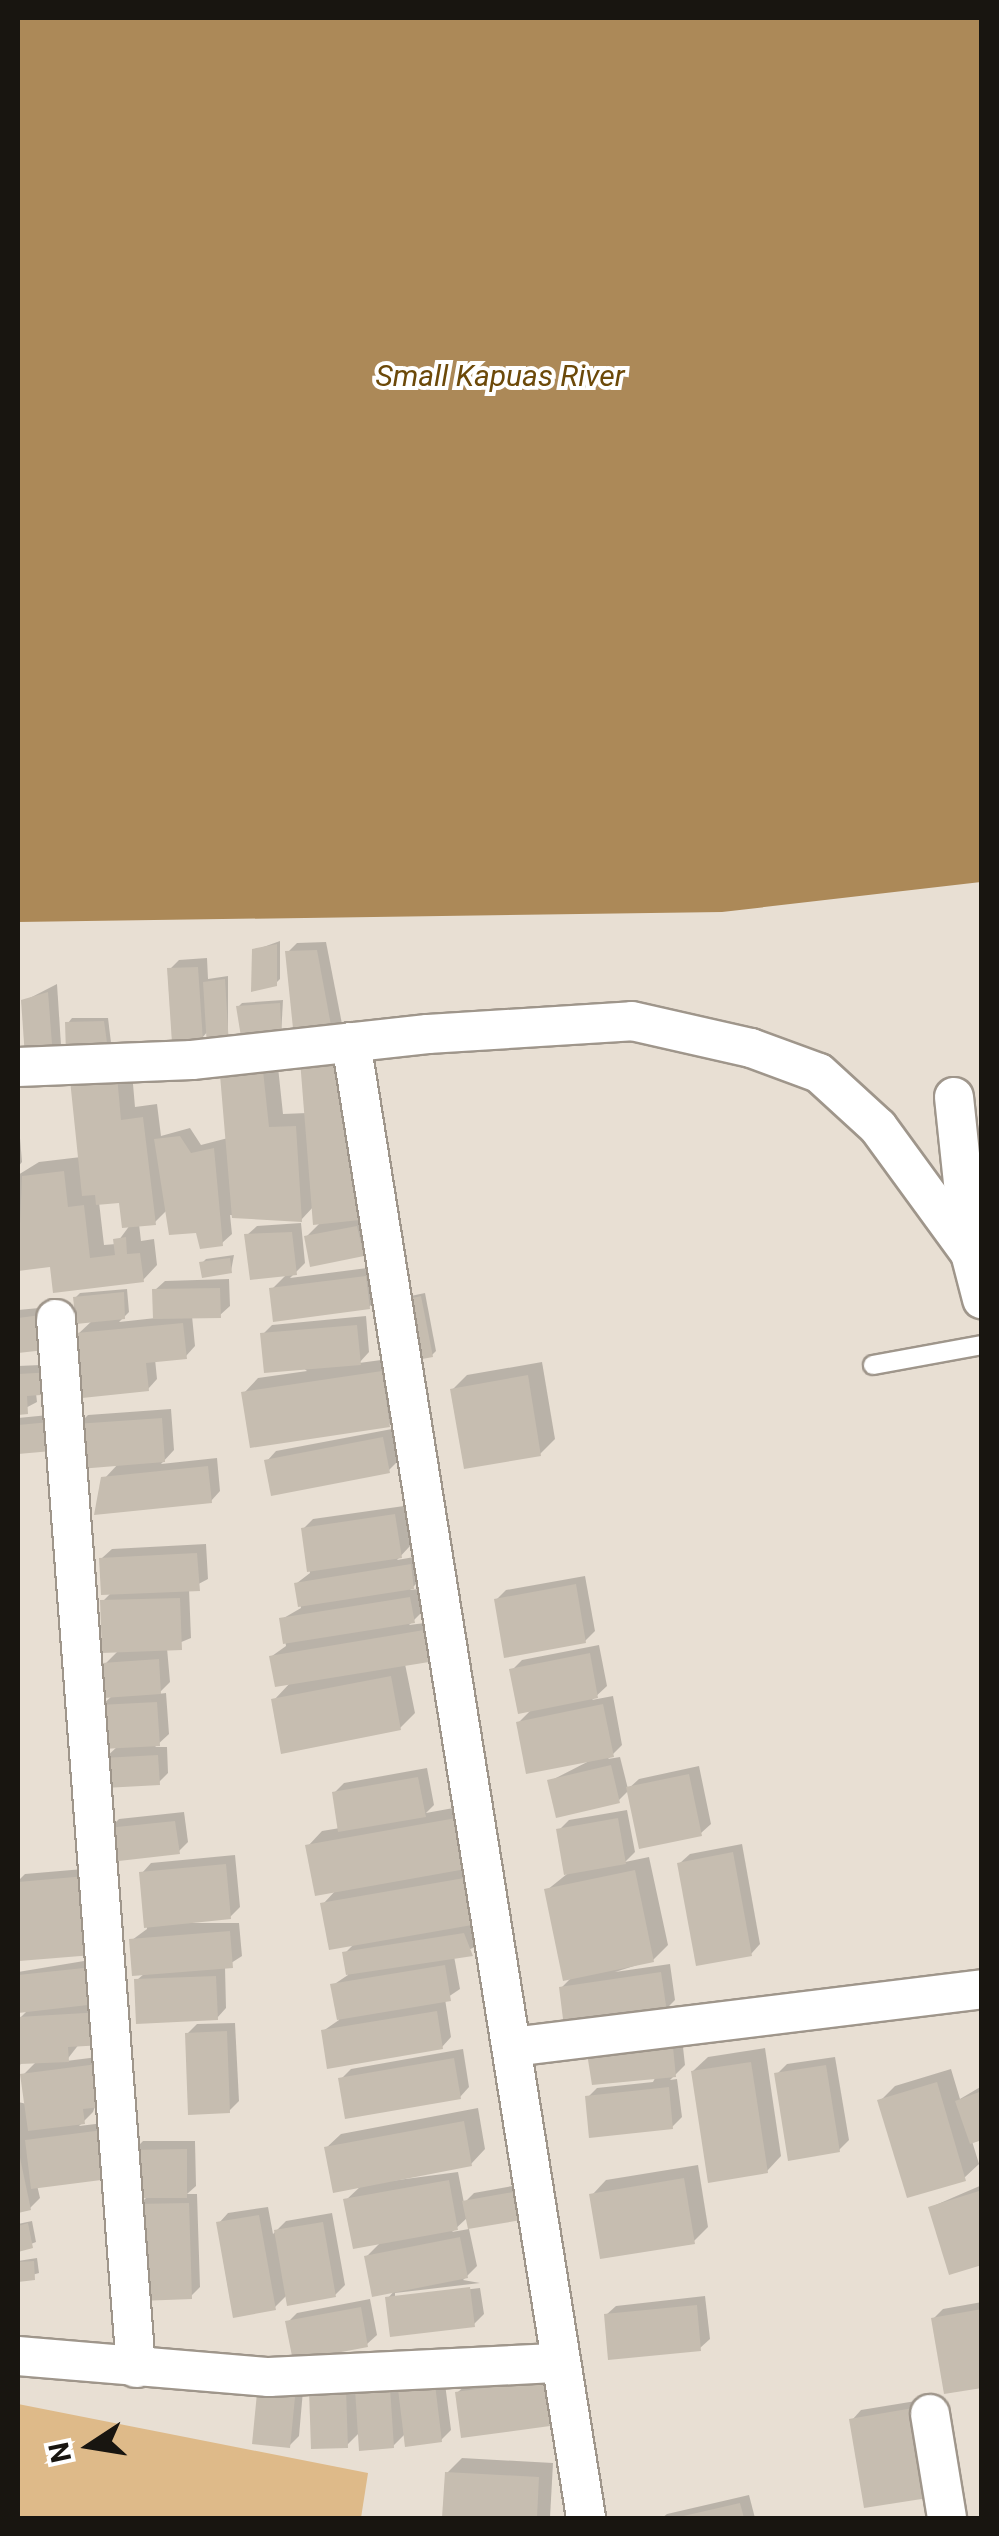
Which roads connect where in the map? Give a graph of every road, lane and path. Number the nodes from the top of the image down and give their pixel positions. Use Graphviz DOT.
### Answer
graph roads {
  1 [pos="351,1042"];
  2 [pos="18,1067"];
  3 [pos="954,1098"];
  4 [pos="970,1253"];
  5 [pos="982,1300"];
  6 [pos="56,1319"];
  7 [pos="982,1345"];
  8 [pos="874,1365"];
  9 [pos="982,1989"];
  10 [pos="512,2046"];
  11 [pos="18,2356"];
  12 [pos="560,2363"];
  13 [pos="136,2368"];
  14 [pos="930,2414"];
  15 [pos="586,2518"];
  16 [pos="947,2518"];
  1 -- 2 [label="street"];
  1 -- 4 [label="street"];
  1 -- 10 [label="street"];
  3 -- 4 [label="street"];
  4 -- 5 [label="street"];
  6 -- 13 [label="street"];
  7 -- 8 [label="lane"];
  9 -- 10 [label="street"];
  10 -- 12 [label="street"];
  11 -- 13 [label="street"];
  12 -- 13 [label="street"];
  12 -- 15 [label="street"];
  14 -- 16 [label="street"];
}
